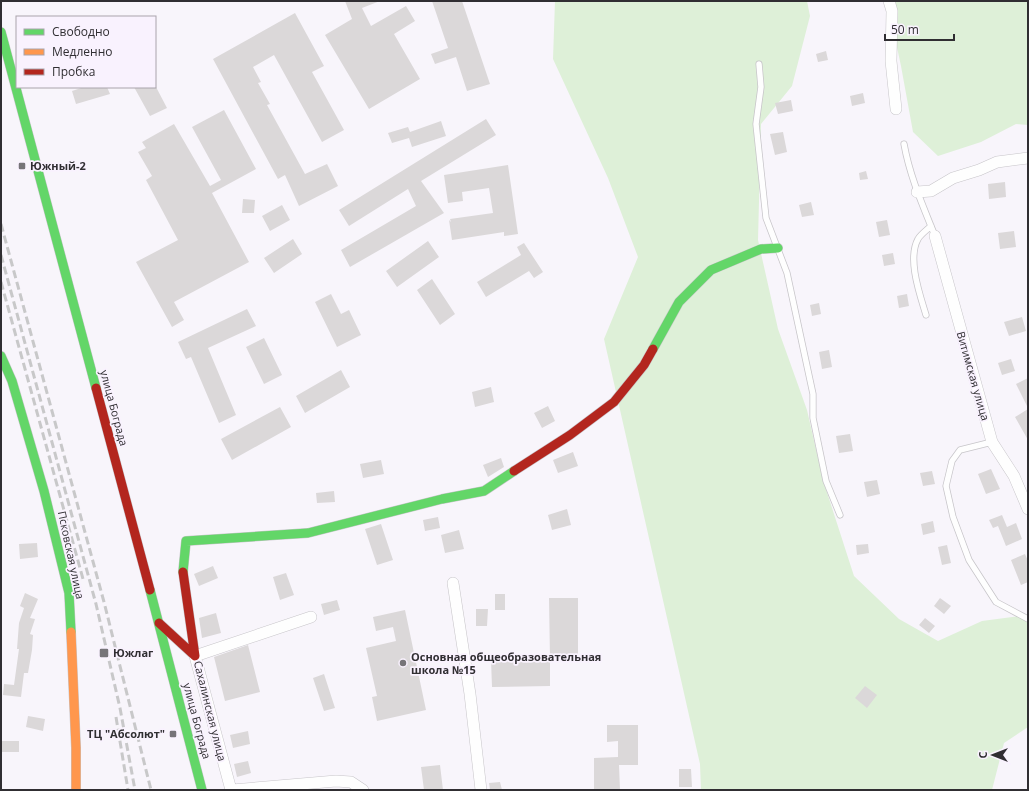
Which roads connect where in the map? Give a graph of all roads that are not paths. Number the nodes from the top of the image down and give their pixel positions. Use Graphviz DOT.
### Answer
graph roads {
  1 [pos="888,1"];
  2 [pos="1,32"];
  3 [pos="759,64"];
  4 [pos="6,68"];
  5 [pos="896,109"];
  6 [pos="904,144"];
  7 [pos="1028,158"];
  8 [pos="917,192"];
  9 [pos="933,231"];
  10 [pos="778,248"];
  11 [pos="926,315"];
  12 [pos="1,356"];
  13 [pos="992,442"];
  14 [pos="1028,509"];
  15 [pos="840,515"];
  16 [pos="453,583"];
  17 [pos="311,618"];
  18 [pos="1028,619"];
  19 [pos="159,623"];
  20 [pos="195,656"];
  21 [pos="76,790"];
  22 [pos="202,790"];
  23 [pos="231,790"];
  24 [pos="363,790"];
  25 [pos="481,790"];
  1 -- 5 [label="street"];
  2 -- 4 [label="street, улица Бограда"];
  3 -- 10 [label="lane"];
  4 -- 19 [label="street, улица Бограда"];
  6 -- 8 [label="lane"];
  7 -- 8 [label="street"];
  8 -- 9 [label="lane"];
  9 -- 11 [label="lane"];
  9 -- 13 [label="street, Витимская улица"];
  10 -- 15 [label="lane"];
  10 -- 20 [label="street"];
  12 -- 21 [label="street, Псковская улица"];
  13 -- 14 [label="street, Витимская улица"];
  13 -- 18 [label="lane"];
  16 -- 25 [label="street"];
  17 -- 20 [label="street, Сахалинская улица"];
  19 -- 20 [label="street"];
  19 -- 22 [label="street, улица Бограда"];
  20 -- 23 [label="street, Сахалинская улица"];
  23 -- 24 [label="street, Сахалинская улица"];
}
